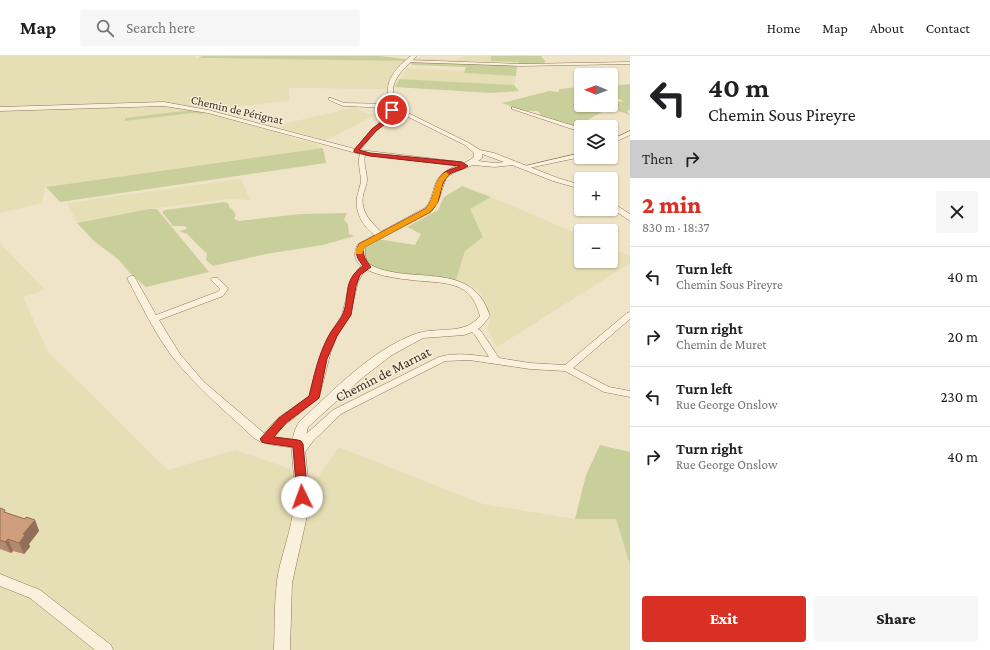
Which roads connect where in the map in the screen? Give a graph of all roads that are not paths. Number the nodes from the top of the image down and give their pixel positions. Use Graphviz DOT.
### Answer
graph roads {
  1 [pos="414,56"];
  2 [pos="551,60"];
  3 [pos="407,61"];
  4 [pos="630,63"];
  5 [pos="554,65"];
  6 [pos="331,99"];
  7 [pos="395,107"];
  8 [pos="514,108"];
  9 [pos="0,109"];
  10 [pos="574,128"];
  11 [pos="630,133"];
  12 [pos="618,138"];
  13 [pos="356,151"];
  14 [pos="478,152"];
  15 [pos="363,153"];
  16 [pos="574,156"];
  17 [pos="514,163"];
  18 [pos="469,165"];
  19 [pos="524,167"];
  20 [pos="574,185"];
  21 [pos="618,209"];
  22 [pos="630,218"];
  23 [pos="380,235"];
  24 [pos="367,267"];
  25 [pos="131,278"];
  26 [pos="215,280"];
  27 [pos="630,315"];
  28 [pos="153,319"];
  29 [pos="473,329"];
  30 [pos="496,361"];
  31 [pos="567,368"];
  32 [pos="630,394"];
  33 [pos="265,439"];
  34 [pos="298,448"];
  35 [pos="0,580"];
  36 [pos="106,650"];
  37 [pos="282,650"];
  1 -- 3 [label="street"];
  2 -- 5 [label="street"];
  3 -- 5 [label="street"];
  3 -- 7 [label="street"];
  4 -- 5 [label="street"];
  6 -- 7 [label="street"];
  7 -- 13 [label="street"];
  7 -- 14 [label="street"];
  8 -- 10 [label="street"];
  9 -- 13 [label="street, Chemin de Pérignat"];
  11 -- 12 [label="street"];
  13 -- 15 [label="street, Chemin de Pérignat"];
  14 -- 17 [label="street"];
  14 -- 18 [label="street"];
  15 -- 18 [label="street, Chemin de Pérignat"];
  15 -- 23 [label="street"];
  16 -- 19 [label="street"];
  17 -- 18 [label="street"];
  17 -- 19 [label="street"];
  18 -- 23 [label="street"];
  19 -- 20 [label="street"];
  21 -- 22 [label="street"];
  23 -- 24 [label="street"];
  24 -- 29 [label="street"];
  24 -- 33 [label="street"];
  25 -- 28 [label="street"];
  26 -- 28 [label="street"];
  27 -- 31 [label="street"];
  28 -- 33 [label="street"];
  29 -- 30 [label="street"];
  29 -- 34 [label="street"];
  30 -- 31 [label="street, Chemin de Marnat"];
  30 -- 34 [label="street, Chemin de Marnat"];
  31 -- 32 [label="street"];
  33 -- 34 [label="street"];
  34 -- 37 [label="street"];
  35 -- 36 [label="street"];
}
